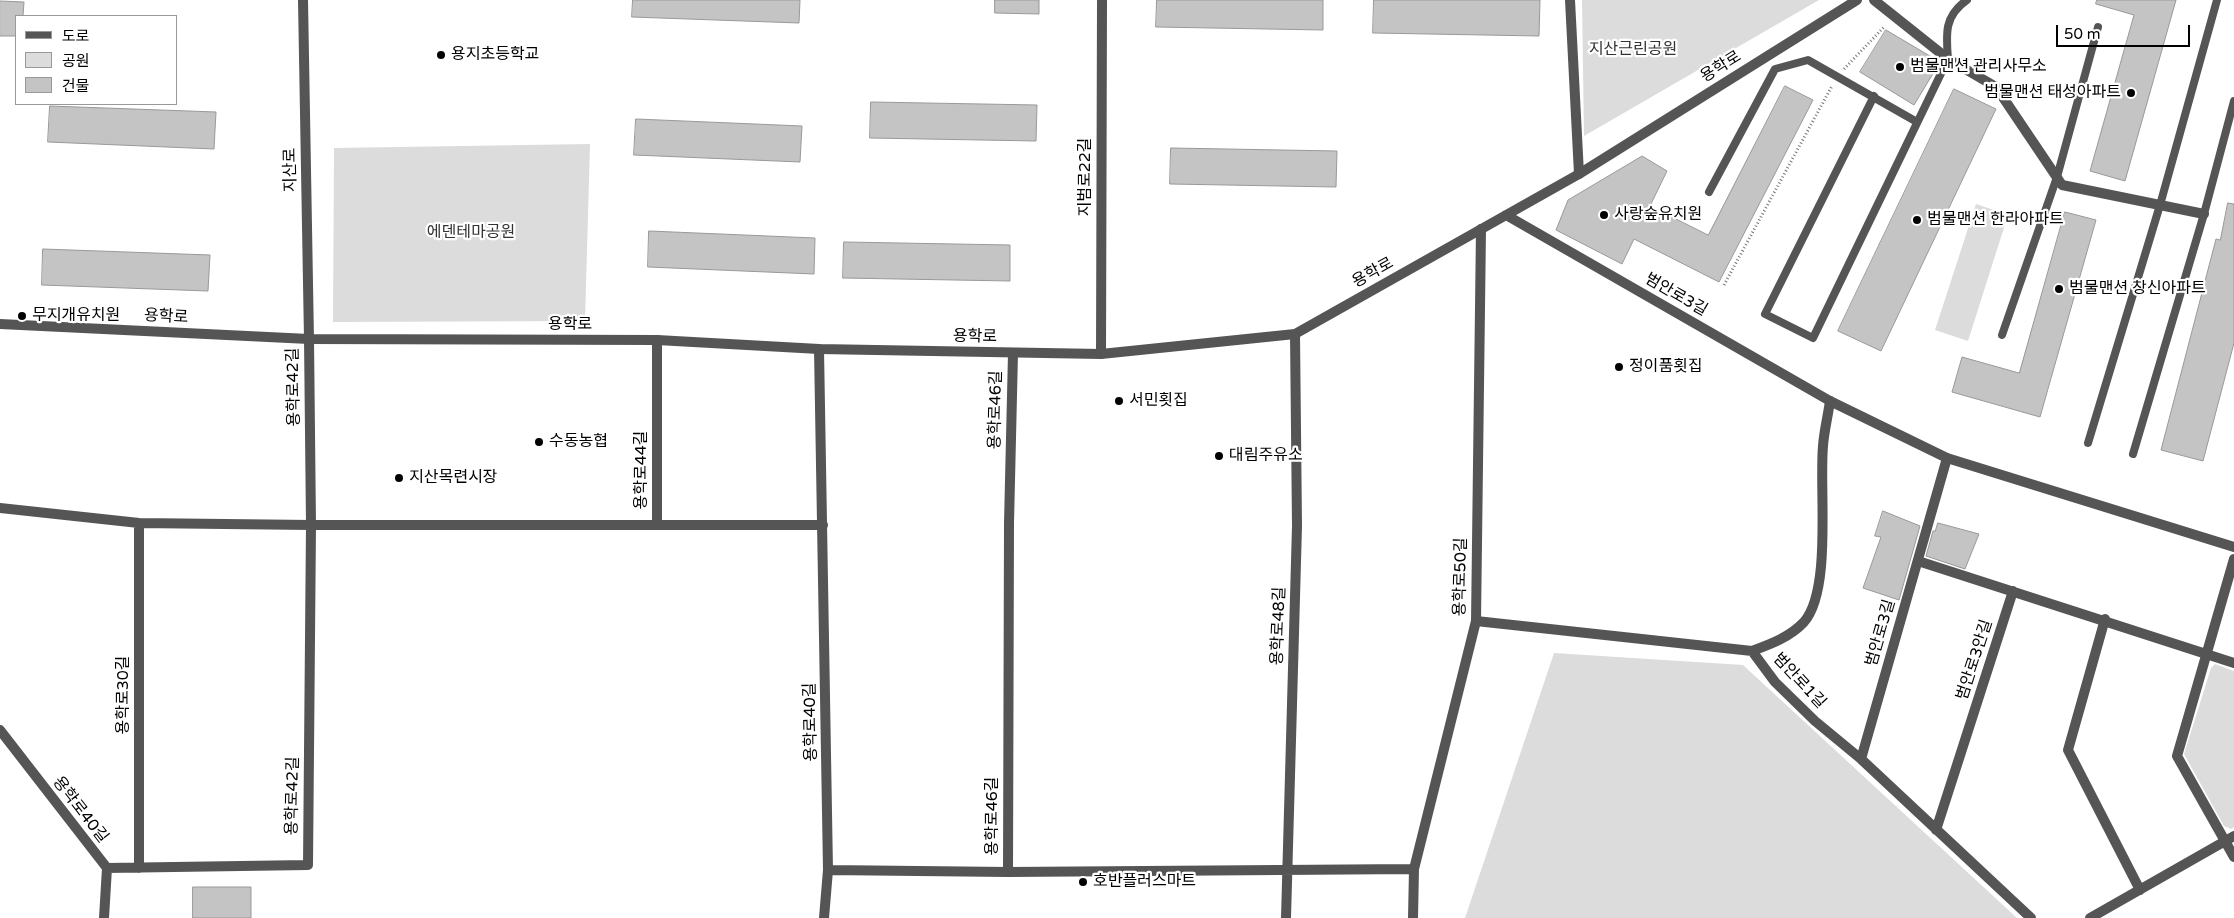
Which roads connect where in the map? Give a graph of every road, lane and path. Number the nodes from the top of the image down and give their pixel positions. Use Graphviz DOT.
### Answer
graph roads {
  1 [pos="303,0"];
  2 [pos="1102,0"];
  3 [pos="1570,0"];
  4 [pos="1857,0"];
  5 [pos="1874,0"];
  6 [pos="1967,0"];
  7 [pos="2218,0"];
  8 [pos="2098,27"];
  9 [pos="1882,29"];
  10 [pos="1948,59"];
  11 [pos="1845,68"];
  12 [pos="1853,73"];
  13 [pos="1837,76"];
  14 [pos="1874,96"];
  15 [pos="2234,101"];
  16 [pos="1917,122"];
  17 [pos="1579,174"];
  18 [pos="2056,177"];
  19 [pos="1709,192"];
  20 [pos="2160,205"];
  21 [pos="2204,214"];
  22 [pos="1506,215"];
  23 [pos="1480,229"];
  24 [pos="1724,285"];
  25 [pos="0,324"];
  26 [pos="1294,334"];
  27 [pos="2002,335"];
  28 [pos="309,339"];
  29 [pos="657,340"];
  30 [pos="819,349"];
  31 [pos="1012,353"];
  32 [pos="1101,354"];
  33 [pos="1830,401"];
  34 [pos="2088,443"];
  35 [pos="2134,454"];
  36 [pos="1947,458"];
  37 [pos="0,508"];
  38 [pos="139,522"];
  39 [pos="311,525"];
  40 [pos="657,525"];
  41 [pos="823,525"];
  42 [pos="2234,548"];
  43 [pos="2234,559"];
  44 [pos="1918,561"];
  45 [pos="2012,590"];
  46 [pos="2104,619"];
  47 [pos="1476,621"];
  48 [pos="1752,651"];
  49 [pos="2207,653"];
  50 [pos="2234,663"];
  51 [pos="0,730"];
  52 [pos="1861,759"];
  53 [pos="1936,830"];
  54 [pos="2234,836"];
  55 [pos="2224,842"];
  56 [pos="2234,857"];
  57 [pos="107,868"];
  58 [pos="139,868"];
  59 [pos="1414,869"];
  60 [pos="828,870"];
  61 [pos="1286,871"];
  62 [pos="1008,872"];
  63 [pos="2140,890"];
  64 [pos="104,918"];
  65 [pos="824,918"];
  66 [pos="1286,918"];
  67 [pos="1413,918"];
  68 [pos="2031,918"];
  69 [pos="2090,918"];
  1 -- 28 [label="street, 지산로"];
  2 -- 32 [label="street, 지범로22길"];
  3 -- 17 [label="street"];
  4 -- 17 [label="street, 용학로"];
  5 -- 10 [label="street"];
  6 -- 10 [label="lane"];
  7 -- 20 [label="lane"];
  8 -- 18 [label="lane"];
  9 -- 11 [label="path"];
  10 -- 16 [label="lane"];
  10 -- 18 [label="street"];
  11 -- 12 [label="path"];
  11 -- 13 [label="path"];
  13 -- 14 [label="lane"];
  13 -- 19 [label="lane"];
  13 -- 24 [label="path"];
  14 -- 16 [label="lane"];
  14 -- 16 [label="lane"];
  15 -- 21 [label="lane"];
  17 -- 22 [label="street, 용학로"];
  18 -- 20 [label="street"];
  18 -- 27 [label="lane"];
  20 -- 21 [label="street"];
  20 -- 34 [label="lane"];
  21 -- 35 [label="lane"];
  22 -- 23 [label="street, 용학로"];
  22 -- 33 [label="street, 범안로3길"];
  23 -- 26 [label="street, 용학로"];
  23 -- 47 [label="street, 용학로50길"];
  25 -- 28 [label="street, 용학로"];
  26 -- 32 [label="street, 용학로"];
  26 -- 61 [label="street, 용학로48길"];
  28 -- 29 [label="street, 용학로"];
  28 -- 39 [label="street, 용학로42길"];
  29 -- 30 [label="street, 용학로"];
  29 -- 40 [label="street, 용학로44길"];
  30 -- 31 [label="street, 용학로"];
  30 -- 41 [label="street, 용학로40길"];
  31 -- 32 [label="street, 용학로"];
  31 -- 62 [label="street, 용학로46길"];
  33 -- 36 [label="street, 범안로3길"];
  33 -- 48 [label="street"];
  36 -- 42 [label="street, 범안로3길"];
  36 -- 44 [label="street, 범안로3길"];
  37 -- 38 [label="street"];
  38 -- 39 [label="street"];
  38 -- 58 [label="street, 용학로30길"];
  39 -- 40 [label="street"];
  39 -- 58 [label="street, 용학로42길"];
  40 -- 41 [label="street, 용학로44길"];
  41 -- 60 [label="street, 용학로40길"];
  43 -- 49 [label="street"];
  44 -- 45 [label="street"];
  44 -- 52 [label="street, 범안로3길"];
  45 -- 46 [label="street"];
  45 -- 53 [label="street, 범안로3안길"];
  46 -- 49 [label="street"];
  46 -- 63 [label="street"];
  47 -- 48 [label="street, 범안로1길"];
  47 -- 59 [label="street, 용학로50길"];
  48 -- 52 [label="street, 범안로1길"];
  49 -- 50 [label="street"];
  49 -- 55 [label="street"];
  51 -- 57 [label="street, 용학로40길"];
  52 -- 53 [label="street, 범안로1길"];
  53 -- 68 [label="street, 범안로1길"];
  54 -- 55 [label="street"];
  55 -- 56 [label="street"];
  55 -- 63 [label="street"];
  57 -- 58 [label="street, 용학로42길"];
  57 -- 64 [label="street, 용학로40길"];
  59 -- 61 [label="street, 용학로46길"];
  59 -- 67 [label="street, 용학로50길"];
  60 -- 62 [label="street"];
  60 -- 65 [label="street, 용학로40길"];
  61 -- 62 [label="street, 용학로46길"];
  61 -- 66 [label="street, 용학로48길"];
  63 -- 69 [label="street"];
}
